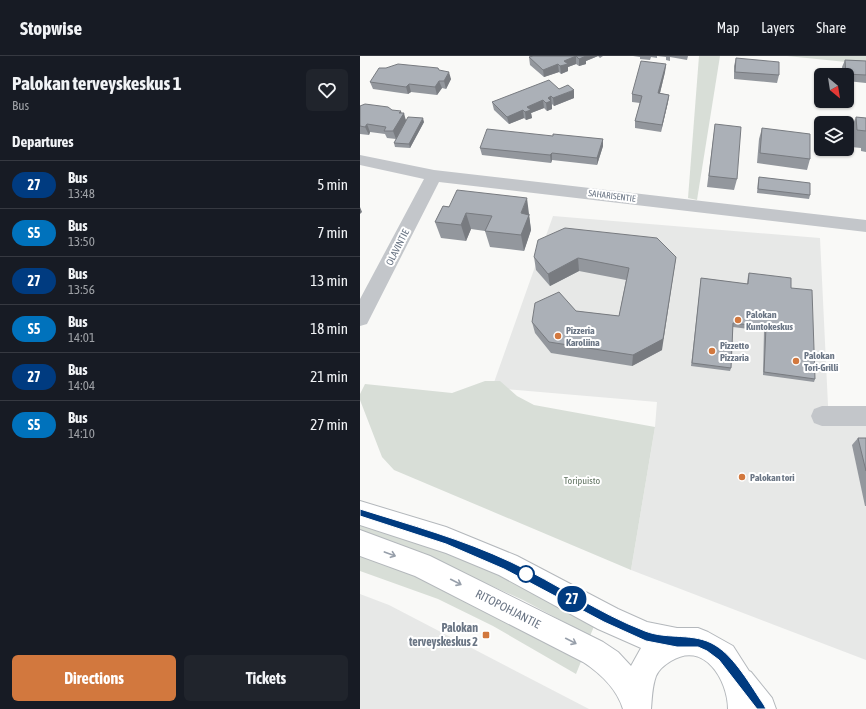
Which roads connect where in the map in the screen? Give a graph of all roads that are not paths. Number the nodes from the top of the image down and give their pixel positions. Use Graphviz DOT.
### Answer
graph roads {
  1 [pos="360,160"];
  2 [pos="434,176"];
  3 [pos="866,226"];
  4 [pos="360,318"];
  5 [pos="822,416"];
  6 [pos="866,416"];
  7 [pos="360,513"];
  8 [pos="360,543"];
  9 [pos="677,642"];
  10 [pos="736,675"];
  11 [pos="636,705"];
  12 [pos="743,709"];
  13 [pos="761,709"];
  1 -- 2 [label="street, SAHARISENTIE"];
  2 -- 3 [label="street, SAHARISENTIE"];
  2 -- 4 [label="street, OLAVINTIE"];
  5 -- 6 [label="street"];
  7 -- 9 [label="main road"];
  8 -- 11 [label="main road, RITOPOHJANTIE, one-way"];
  9 -- 10 [label="main road"];
  9 -- 11 [label="main road"];
  10 -- 12 [label="main road"];
  10 -- 13 [label="main road"];
}
